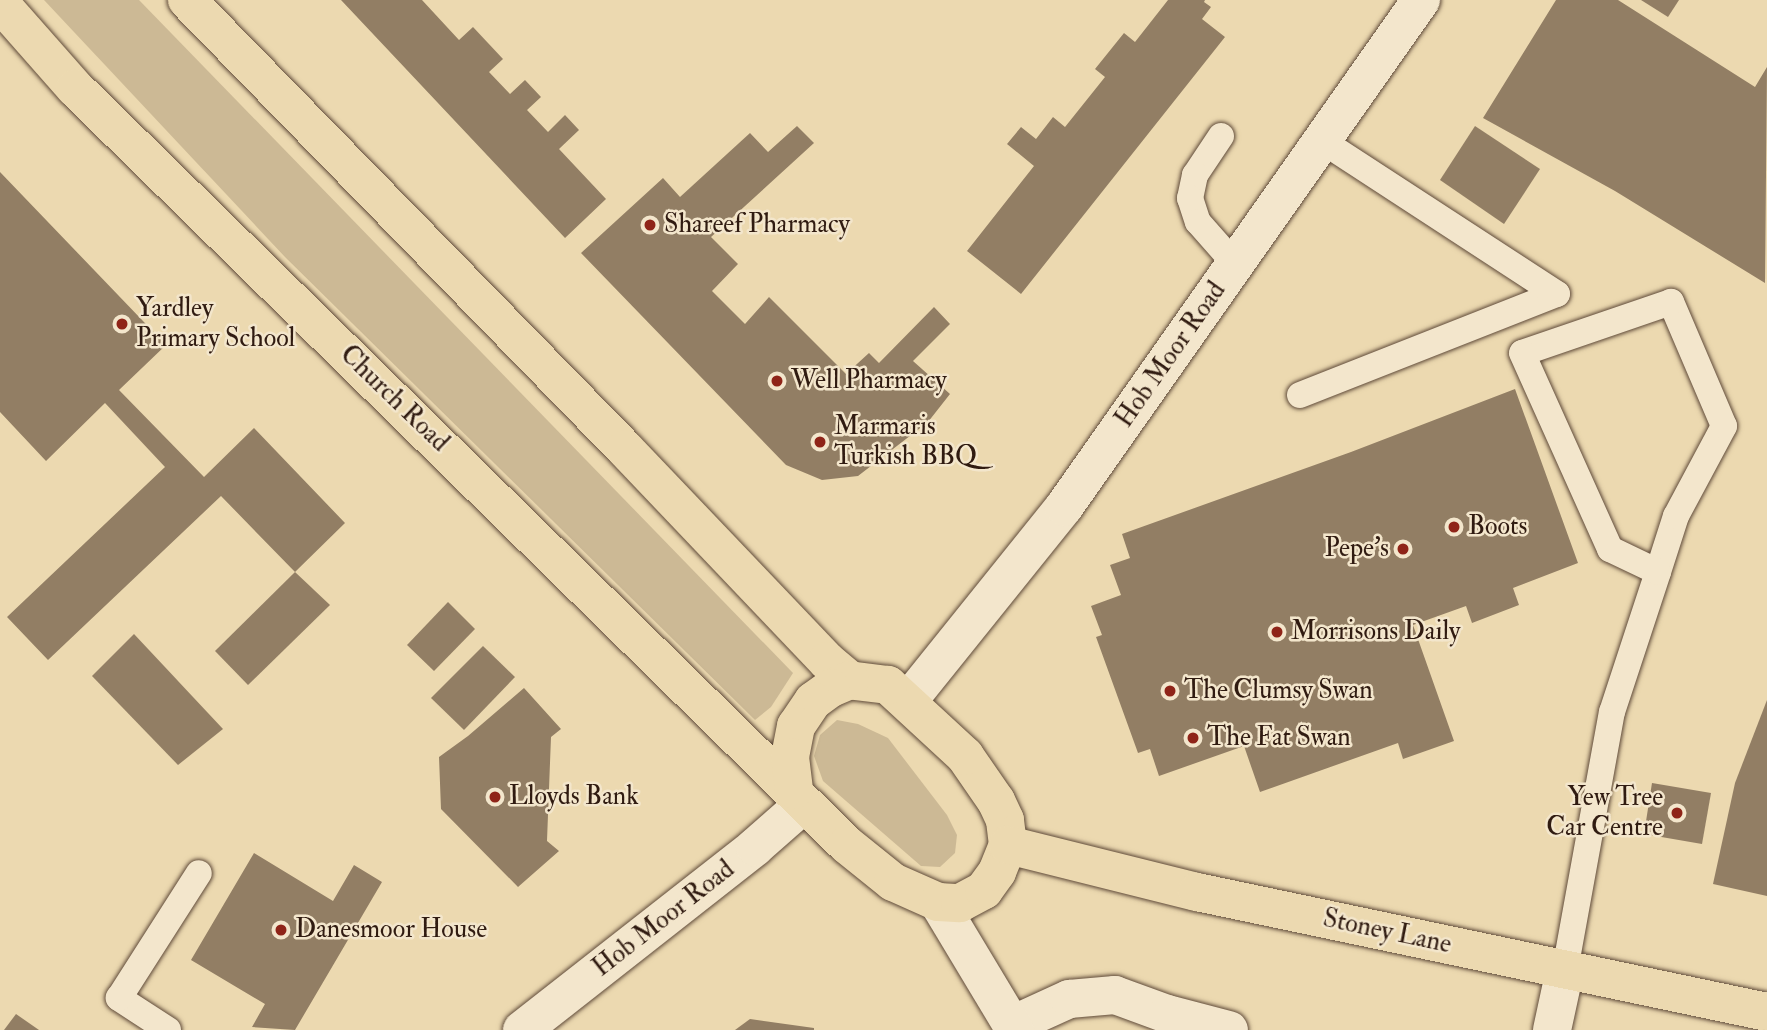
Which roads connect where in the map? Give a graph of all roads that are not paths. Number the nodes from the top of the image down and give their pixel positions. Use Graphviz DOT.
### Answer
graph roads {
  1 [pos="187,0"];
  2 [pos="1421,0"];
  3 [pos="0,3"];
  4 [pos="1221,136"];
  5 [pos="1322,141"];
  6 [pos="1235,264"];
  7 [pos="1300,395"];
  8 [pos="1658,572"];
  9 [pos="850,680"];
  10 [pos="908,701"];
  11 [pos="799,797"];
  12 [pos="1009,845"];
  13 [pos="199,873"];
  14 [pos="938,902"];
  15 [pos="1565,970"];
  16 [pos="1767,1012"];
  17 [pos="1013,1027"];
  18 [pos="168,1030"];
  19 [pos="522,1030"];
  20 [pos="1228,1030"];
  21 [pos="1552,1030"];
  1 -- 9 [label="main road"];
  2 -- 5 [label="street, Hob Moor Road"];
  3 -- 11 [label="main road, Church Road"];
  4 -- 6 [label="lane"];
  5 -- 6 [label="street, Hob Moor Road"];
  5 -- 7 [label="lane"];
  6 -- 10 [label="street, Hob Moor Road"];
  8 -- 8 [label="lane"];
  8 -- 15 [label="lane"];
  9 -- 10 [label="main road"];
  9 -- 11 [label="main road"];
  10 -- 12 [label="main road"];
  11 -- 14 [label="main road, Church Road"];
  11 -- 19 [label="street, Hob Moor Road"];
  12 -- 14 [label="main road"];
  12 -- 15 [label="main road, Stoney Lane"];
  13 -- 18 [label="lane"];
  14 -- 17 [label="street"];
  15 -- 16 [label="main road, Stoney Lane"];
  15 -- 21 [label="street"];
  17 -- 20 [label="street"];
}
